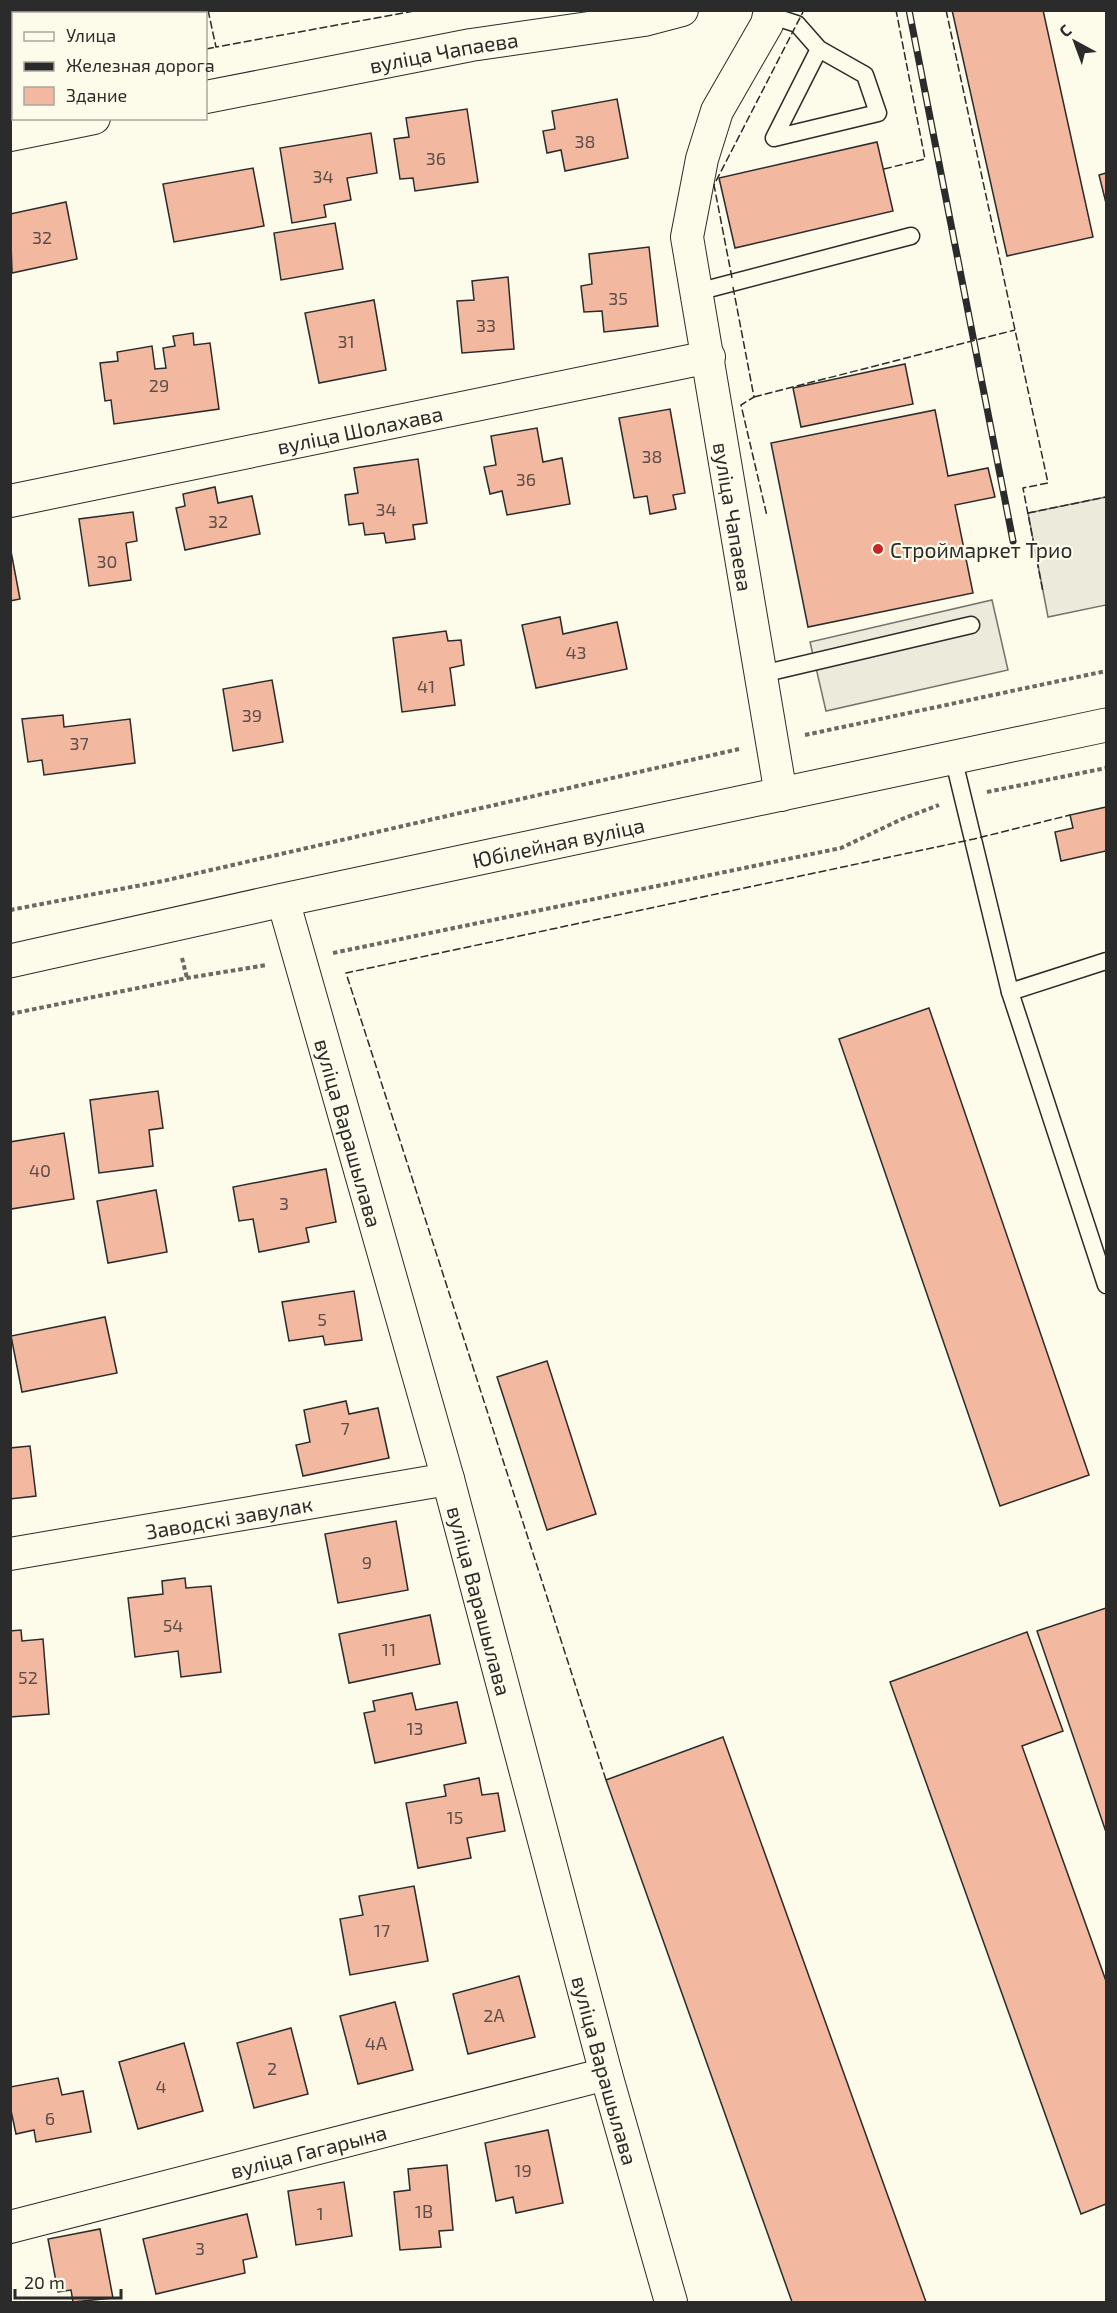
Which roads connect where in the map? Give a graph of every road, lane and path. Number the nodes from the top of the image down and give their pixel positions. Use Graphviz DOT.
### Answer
graph roads {
  1 [pos="682,10"];
  2 [pos="769,13"];
  3 [pos="643,15"];
  4 [pos="819,49"];
  5 [pos="207,98"];
  6 [pos="84,120"];
  7 [pos="10,135"];
  8 [pos="911,236"];
  9 [pos="697,292"];
  10 [pos="709,357"];
  11 [pos="10,501"];
  12 [pos="971,625"];
  13 [pos="1107,671"];
  14 [pos="762,674"];
  15 [pos="1107,725"];
  16 [pos="773,741"];
  17 [pos="953,757"];
  18 [pos="1107,768"];
  19 [pos="781,795"];
  20 [pos="962,797"];
  21 [pos="283,900"];
  22 [pos="10,910"];
  23 [pos="300,959"];
  24 [pos="10,961"];
  25 [pos="1107,961"];
  26 [pos="1010,992"];
  27 [pos="10,1014"];
  28 [pos="1107,1285"];
  29 [pos="448,1479"];
  30 [pos="10,1554"];
  31 [pos="606,2074"];
  32 [pos="10,2227"];
  33 [pos="671,2302"];
  1 -- 3 [label="street, вуліца Чапаева"];
  2 -- 4 [label="lane"];
  2 -- 9 [label="street, вуліца Чапаева"];
  3 -- 5 [label="street, вуліца Чапаева"];
  4 -- 4 [label="lane"];
  6 -- 7 [label="street"];
  8 -- 9 [label="lane"];
  9 -- 10 [label="street, вуліца Чапаева"];
  10 -- 11 [label="street, вуліца Шолахава"];
  10 -- 14 [label="street, вуліца Чапаева"];
  12 -- 14 [label="lane"];
  13 -- 16 [label="path"];
  14 -- 16 [label="street, вуліца Чапаева"];
  15 -- 17 [label="main road, Юбілейная вуліца"];
  16 -- 19 [label="street, вуліца Чапаева"];
  16 -- 22 [label="path"];
  17 -- 19 [label="main road, Юбілейная вуліца"];
  17 -- 20 [label="lane"];
  18 -- 20 [label="path"];
  19 -- 21 [label="main road, Юбілейная вуліца"];
  20 -- 23 [label="path"];
  20 -- 26 [label="lane"];
  21 -- 23 [label="street, вуліца Варашылава"];
  21 -- 24 [label="main road, Юбілейная вуліца"];
  23 -- 27 [label="path"];
  23 -- 29 [label="street, вуліца Варашылава"];
  25 -- 26 [label="lane"];
  26 -- 28 [label="lane"];
  29 -- 30 [label="street, Заводскі завулак"];
  29 -- 31 [label="street, вуліца Варашылава"];
  31 -- 32 [label="street, вуліца Гагарына"];
  31 -- 33 [label="street, вуліца Варашылава"];
}
